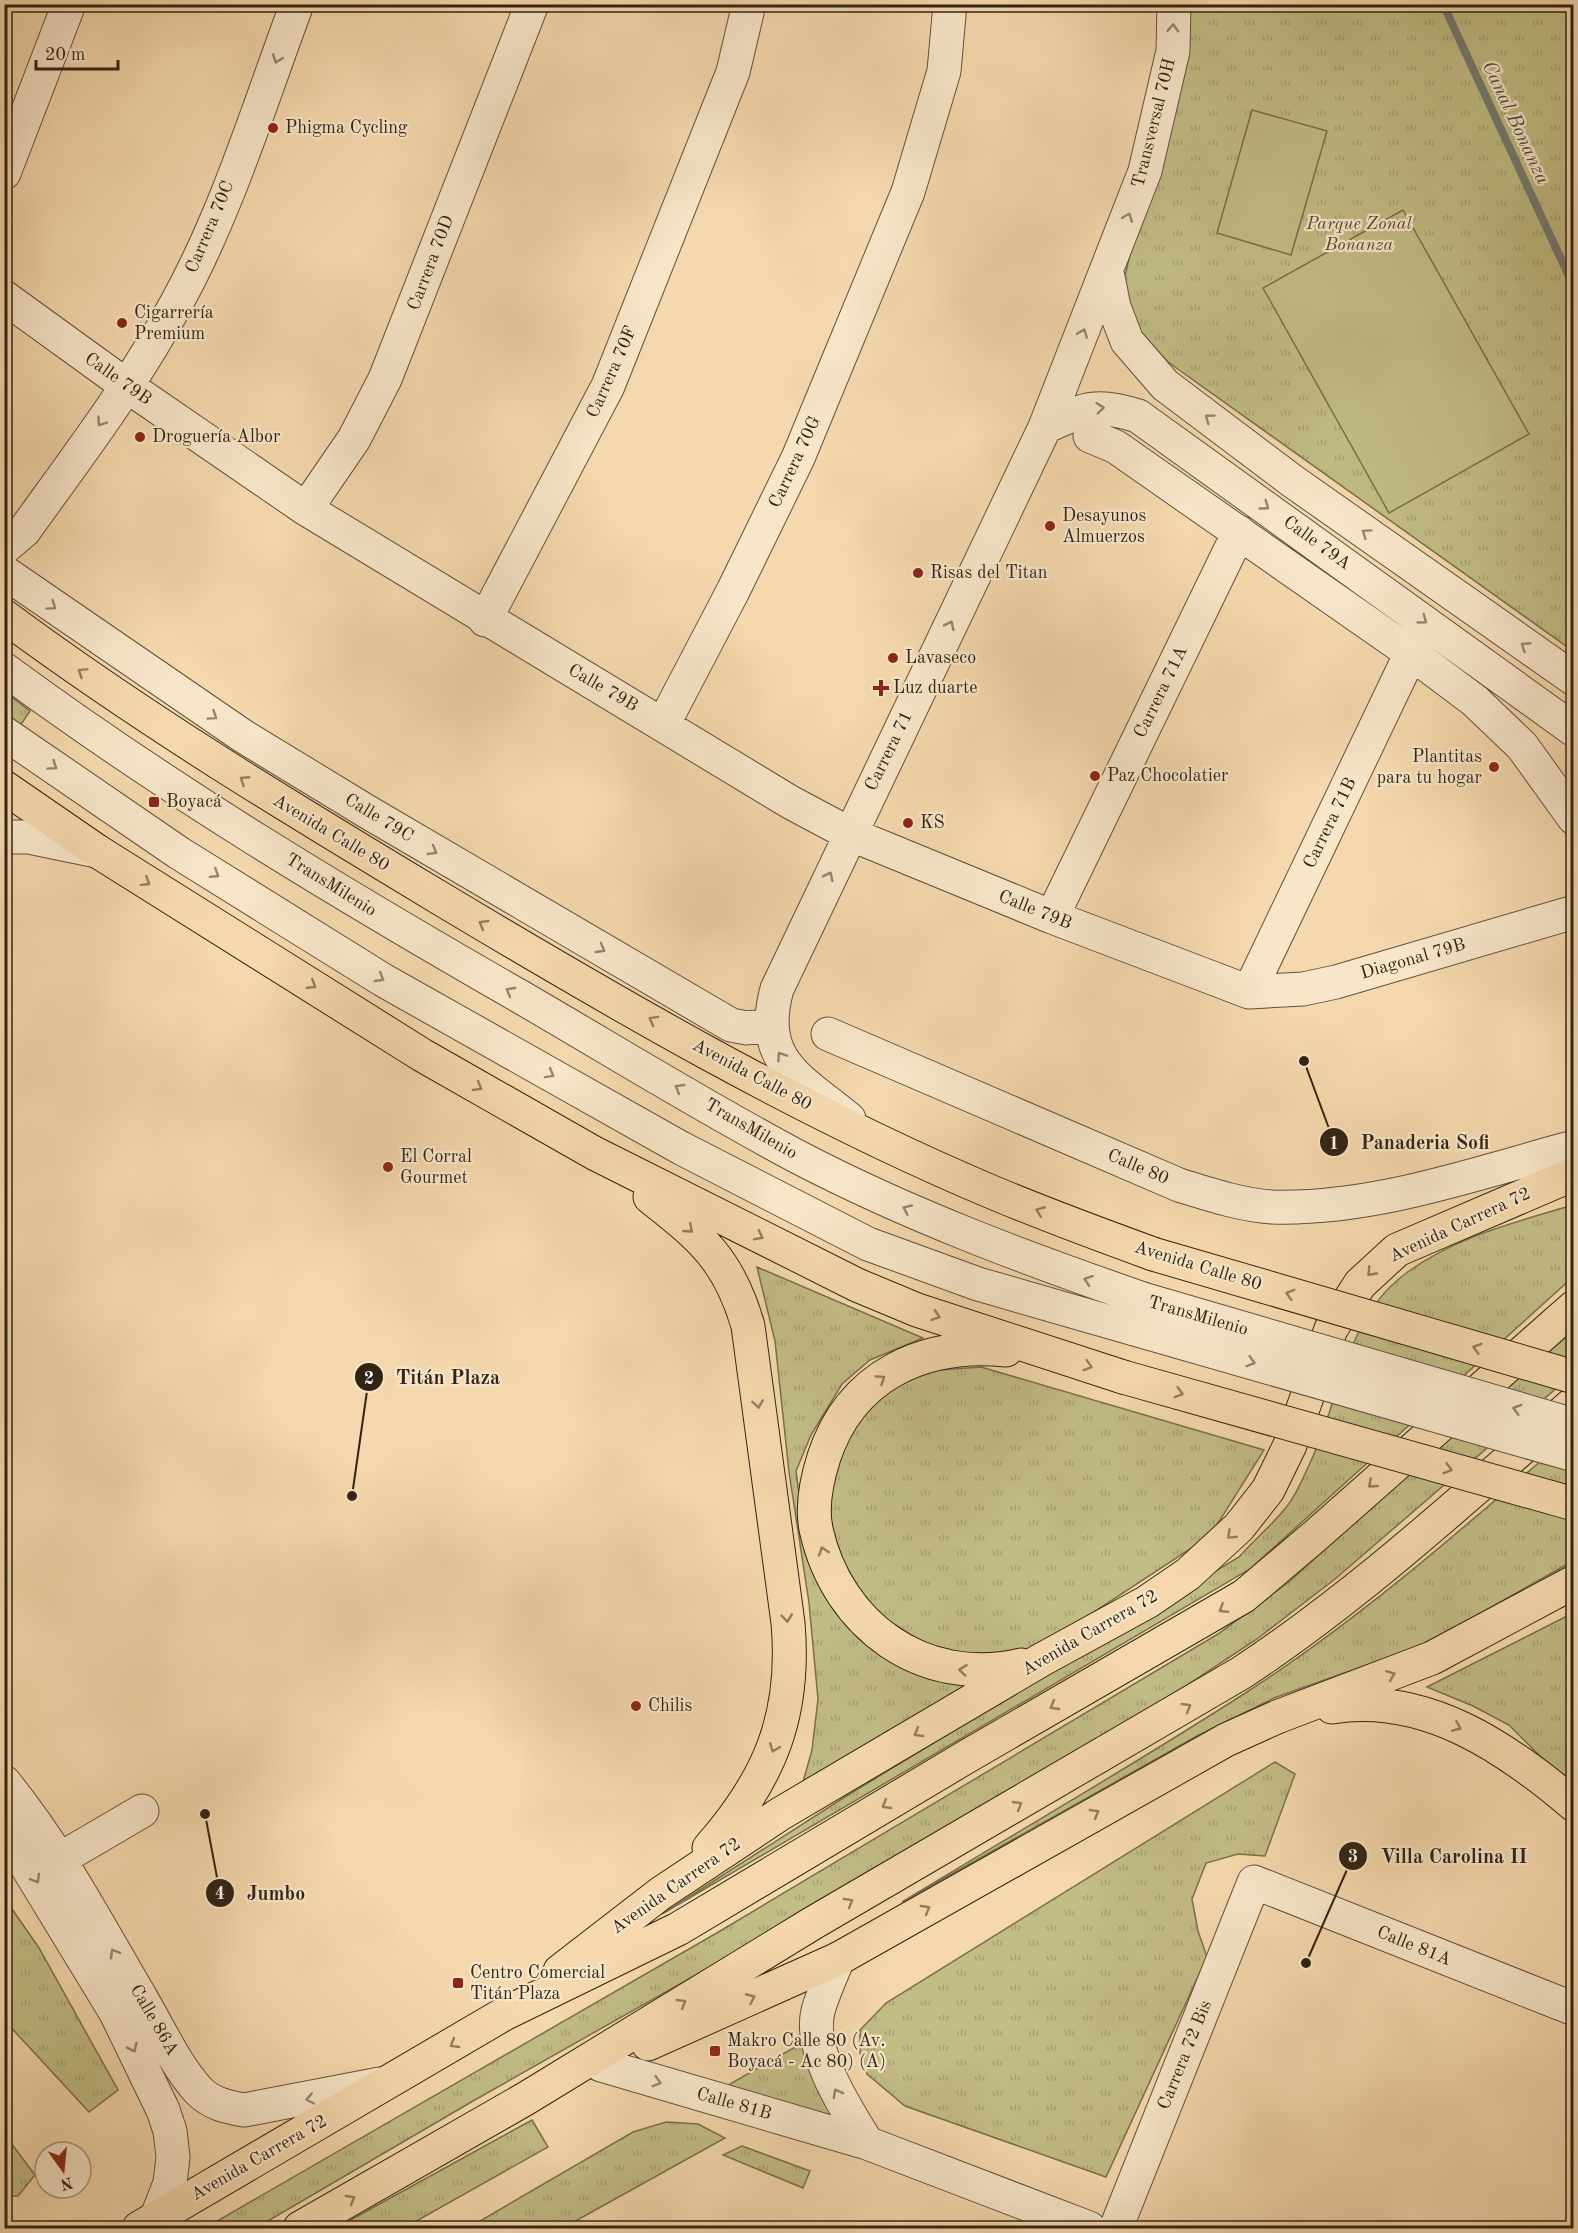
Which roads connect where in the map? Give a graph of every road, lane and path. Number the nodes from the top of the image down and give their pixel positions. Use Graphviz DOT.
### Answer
graph roads {
  1 [pos="69,4"];
  2 [pos="297,4"];
  3 [pos="532,4"];
  4 [pos="749,4"];
  5 [pos="951,4"];
  6 [pos="1174,4"];
  7 [pos="4,172"];
  8 [pos="1107,272"];
  9 [pos="4,297"];
  10 [pos="127,387"];
  11 [pos="1045,427"];
  12 [pos="1090,436"];
  13 [pos="306,509"];
  14 [pos="1239,532"];
  15 [pos="4,548"];
  16 [pos="4,572"];
  17 [pos="4,616"];
  18 [pos="485,620"];
  19 [pos="1411,653"];
  20 [pos="4,669"];
  21 [pos="1574,679"];
  22 [pos="664,723"];
  23 [pos="1574,730"];
  24 [pos="4,733"];
  25 [pos="4,787"];
  26 [pos="1574,818"];
  27 [pos="850,834"];
  28 [pos="4,837"];
  29 [pos="97,851"];
  30 [pos="1574,912"];
  31 [pos="1052,917"];
  32 [pos="1249,992"];
  33 [pos="770,1025"];
  34 [pos="828,1034"];
  35 [pos="871,1137"];
  36 [pos="1574,1147"];
  37 [pos="594,1153"];
  38 [pos="1465,1176"];
  39 [pos="1565,1177"];
  40 [pos="1574,1307"];
  41 [pos="1139,1314"];
  42 [pos="1053,1355"];
  43 [pos="1574,1377"];
  44 [pos="1574,1403"];
  45 [pos="1574,1425"];
  46 [pos="1574,1455"];
  47 [pos="1574,1504"];
  48 [pos="1574,1581"];
  49 [pos="1041,1660"];
  50 [pos="1277,1717"];
  51 [pos="4,1782"];
  52 [pos="1574,1805"];
  53 [pos="142,1811"];
  54 [pos="4,1830"];
  55 [pos="60,1860"];
  56 [pos="1254,1882"];
  57 [pos="661,1893"];
  58 [pos="838,1959"];
  59 [pos="1574,2009"];
  60 [pos="504,2014"];
  61 [pos="601,2065"];
  62 [pos="388,2082"];
  63 [pos="525,2099"];
  64 [pos="867,2143"];
  65 [pos="147,2224"];
  66 [pos="300,2229"];
  67 [pos="1089,2229"];
  68 [pos="1116,2229"];
  1 -- 7 [label="street"];
  2 -- 10 [label="street, Carrera 70C, one-way"];
  3 -- 13 [label="street, Carrera 70D"];
  4 -- 18 [label="street, Carrera 70F"];
  5 -- 22 [label="street, Carrera 70G"];
  8 -- 6 [label="street, Transversal 70H, one-way"];
  11 -- 8 [label="street, Carrera 71, one-way"];
  21 -- 8 [label="street, Calle 79A, one-way"];
  9 -- 10 [label="street, Calle 79B"];
  10 -- 13 [label="street, Calle 79B"];
  10 -- 15 [label="street, Carrera 70C, one-way"];
  11 -- 23 [label="street, Calle 79A, one-way"];
  27 -- 11 [label="street, Carrera 71, one-way"];
  12 -- 14 [label="street, Calle 79A"];
  13 -- 18 [label="street, Calle 79B"];
  14 -- 19 [label="street, Calle 79A"];
  14 -- 31 [label="street, Carrera 71A"];
  16 -- 33 [label="street, Calle 79C, one-way"];
  35 -- 17 [label="highway, Avenida Calle 80, one-way"];
  18 -- 22 [label="street, Calle 79B"];
  19 -- 26 [label="street, Calle 79A"];
  19 -- 32 [label="street, Carrera 71B"];
  41 -- 20 [label="street, TransMilenio, one-way"];
  22 -- 27 [label="street, Calle 79B"];
  24 -- 41 [label="street, TransMilenio, one-way"];
  25 -- 29 [label="highway"];
  27 -- 31 [label="street, Calle 79B"];
  33 -- 27 [label="street, Carrera 71, one-way"];
  28 -- 29 [label="street"];
  29 -- 37 [label="highway, one-way"];
  30 -- 32 [label="street, Diagonal 79B"];
  31 -- 32 [label="street, Calle 79B"];
  35 -- 33 [label="street, Carrera 71, one-way"];
  34 -- 38 [label="street, Calle 80"];
  43 -- 35 [label="highway, Avenida Calle 80, one-way, bridge"];
  36 -- 38 [label="street, Calle 80"];
  37 -- 42 [label="highway, one-way"];
  37 -- 57 [label="highway, one-way"];
  38 -- 39 [label="street"];
  39 -- 49 [label="highway, Avenida Carrera 72, one-way"];
  40 -- 60 [label="highway, Avenida Carrera 72, one-way"];
  45 -- 41 [label="street, TransMilenio, one-way, bridge"];
  41 -- 46 [label="street, TransMilenio, one-way, bridge"];
  42 -- 47 [label="highway, one-way, bridge"];
  49 -- 42 [label="highway, one-way"];
  63 -- 44 [label="highway, one-way"];
  50 -- 48 [label="highway, one-way"];
  49 -- 57 [label="highway, Avenida Carrera 72, one-way"];
  50 -- 52 [label="highway, one-way"];
  58 -- 50 [label="highway, one-way"];
  51 -- 55 [label="street, Calle 86A"];
  53 -- 55 [label="street"];
  54 -- 65 [label="street, Calle 86A, one-way"];
  62 -- 55 [label="street, Calle 86A, one-way"];
  56 -- 59 [label="street, Calle 81A"];
  56 -- 68 [label="street, Carrera 72 Bis"];
  57 -- 60 [label="highway, Avenida Carrera 72"];
  61 -- 58 [label="highway, one-way"];
  64 -- 58 [label="street, one-way"];
  60 -- 62 [label="highway, Avenida Carrera 72, one-way"];
  61 -- 63 [label="highway"];
  61 -- 64 [label="street, Calle 81B, one-way"];
  62 -- 65 [label="highway, Avenida Carrera 72"];
  66 -- 63 [label="highway, one-way"];
  64 -- 67 [label="street, Calle 81B"];
}
